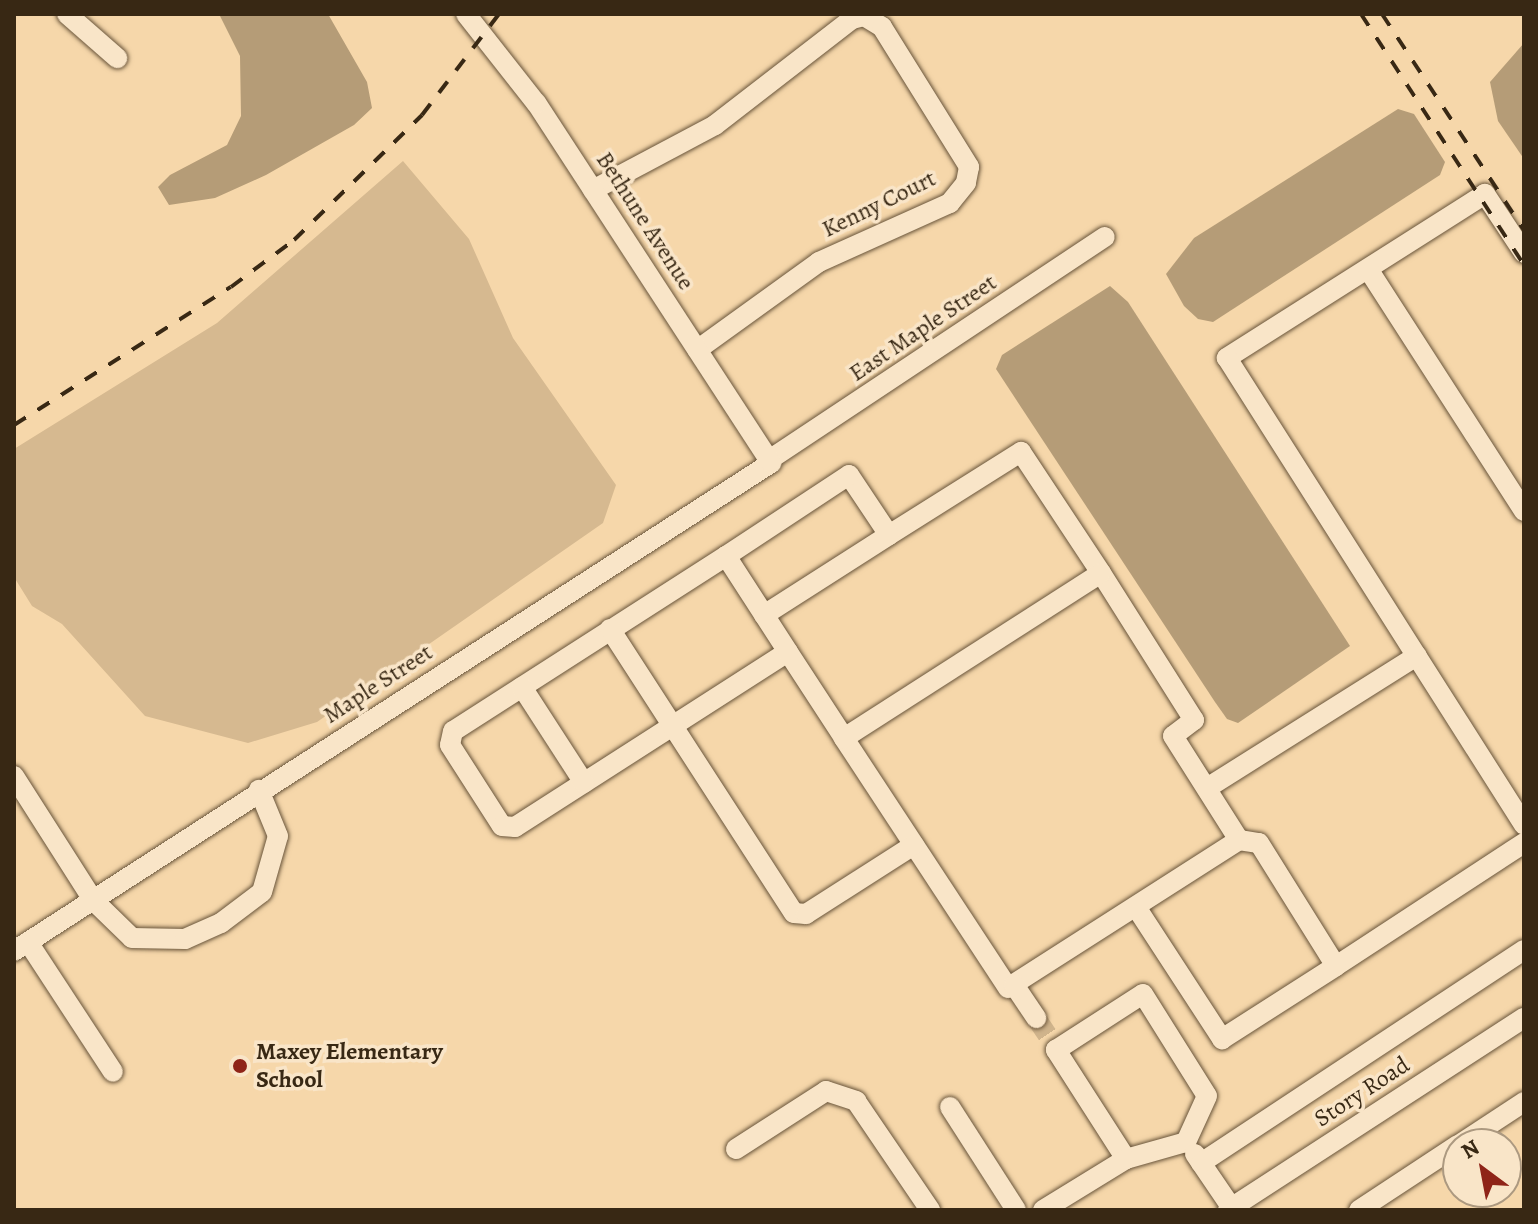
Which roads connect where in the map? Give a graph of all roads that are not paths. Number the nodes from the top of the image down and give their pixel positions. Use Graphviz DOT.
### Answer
graph roads {
  1 [pos="67,14"];
  2 [pos="466,14"];
  3 [pos="117,58"];
  4 [pos="593,190"];
  5 [pos="1105,237"];
  6 [pos="1524,253"];
  7 [pos="1368,269"];
  8 [pos="697,350"];
  9 [pos="770,461"];
  10 [pos="1524,511"];
  11 [pos="889,535"];
  12 [pos="726,556"];
  13 [pos="1101,573"];
  14 [pos="764,615"];
  15 [pos="610,629"];
  16 [pos="788,652"];
  17 [pos="1417,656"];
  18 [pos="522,687"];
  19 [pos="670,727"];
  20 [pos="844,738"];
  21 [pos="14,776"];
  22 [pos="584,783"];
  23 [pos="1207,788"];
  24 [pos="259,792"];
  25 [pos="1524,825"];
  26 [pos="1239,840"];
  27 [pos="1524,843"];
  28 [pos="914,845"];
  29 [pos="93,900"];
  30 [pos="1136,907"];
  31 [pos="21,946"];
  32 [pos="1524,950"];
  33 [pos="1336,966"];
  34 [pos="1014,985"];
  35 [pos="1036,1018"];
  36 [pos="1524,1018"];
  37 [pos="113,1072"];
  38 [pos="1524,1102"];
  39 [pos="950,1107"];
  40 [pos="1485,1128"];
  41 [pos="1186,1142"];
  42 [pos="736,1149"];
  43 [pos="1442,1156"];
  44 [pos="1126,1159"];
  45 [pos="1201,1163"];
  46 [pos="1231,1209"];
  47 [pos="930,1210"];
  48 [pos="1016,1210"];
  49 [pos="1043,1210"];
  50 [pos="1359,1210"];
  1 -- 3 [label="street"];
  2 -- 4 [label="street, Bethune Avenue"];
  4 -- 8 [label="street, Bethune Avenue"];
  4 -- 8 [label="street, Kenny Court"];
  5 -- 9 [label="street, East Maple Street"];
  6 -- 7 [label="street"];
  7 -- 10 [label="street"];
  7 -- 17 [label="street"];
  8 -- 9 [label="street, Bethune Avenue"];
  9 -- 24 [label="street, Maple Street"];
  11 -- 12 [label="street"];
  11 -- 13 [label="street"];
  11 -- 14 [label="street"];
  12 -- 14 [label="street"];
  12 -- 15 [label="street"];
  13 -- 20 [label="street"];
  13 -- 23 [label="street"];
  14 -- 16 [label="street"];
  15 -- 18 [label="street"];
  15 -- 19 [label="street"];
  16 -- 19 [label="street"];
  16 -- 20 [label="street"];
  17 -- 23 [label="street"];
  17 -- 25 [label="street"];
  18 -- 22 [label="street"];
  18 -- 22 [label="street"];
  19 -- 22 [label="street"];
  19 -- 28 [label="street"];
  20 -- 28 [label="street"];
  21 -- 29 [label="street"];
  23 -- 26 [label="street"];
  24 -- 29 [label="street, Maple Street"];
  24 -- 29 [label="street"];
  26 -- 30 [label="street"];
  26 -- 33 [label="street"];
  27 -- 33 [label="street"];
  28 -- 34 [label="street"];
  29 -- 31 [label="street, Maple Street"];
  30 -- 33 [label="street"];
  30 -- 34 [label="street"];
  31 -- 37 [label="street"];
  32 -- 45 [label="street"];
  34 -- 35 [label="street"];
  36 -- 46 [label="street, Story Road"];
  38 -- 40 [label="street"];
  39 -- 48 [label="street"];
  41 -- 44 [label="street"];
  41 -- 44 [label="street"];
  41 -- 45 [label="street"];
  42 -- 47 [label="street"];
  43 -- 50 [label="street"];
  44 -- 49 [label="street"];
  45 -- 46 [label="street"];
}
